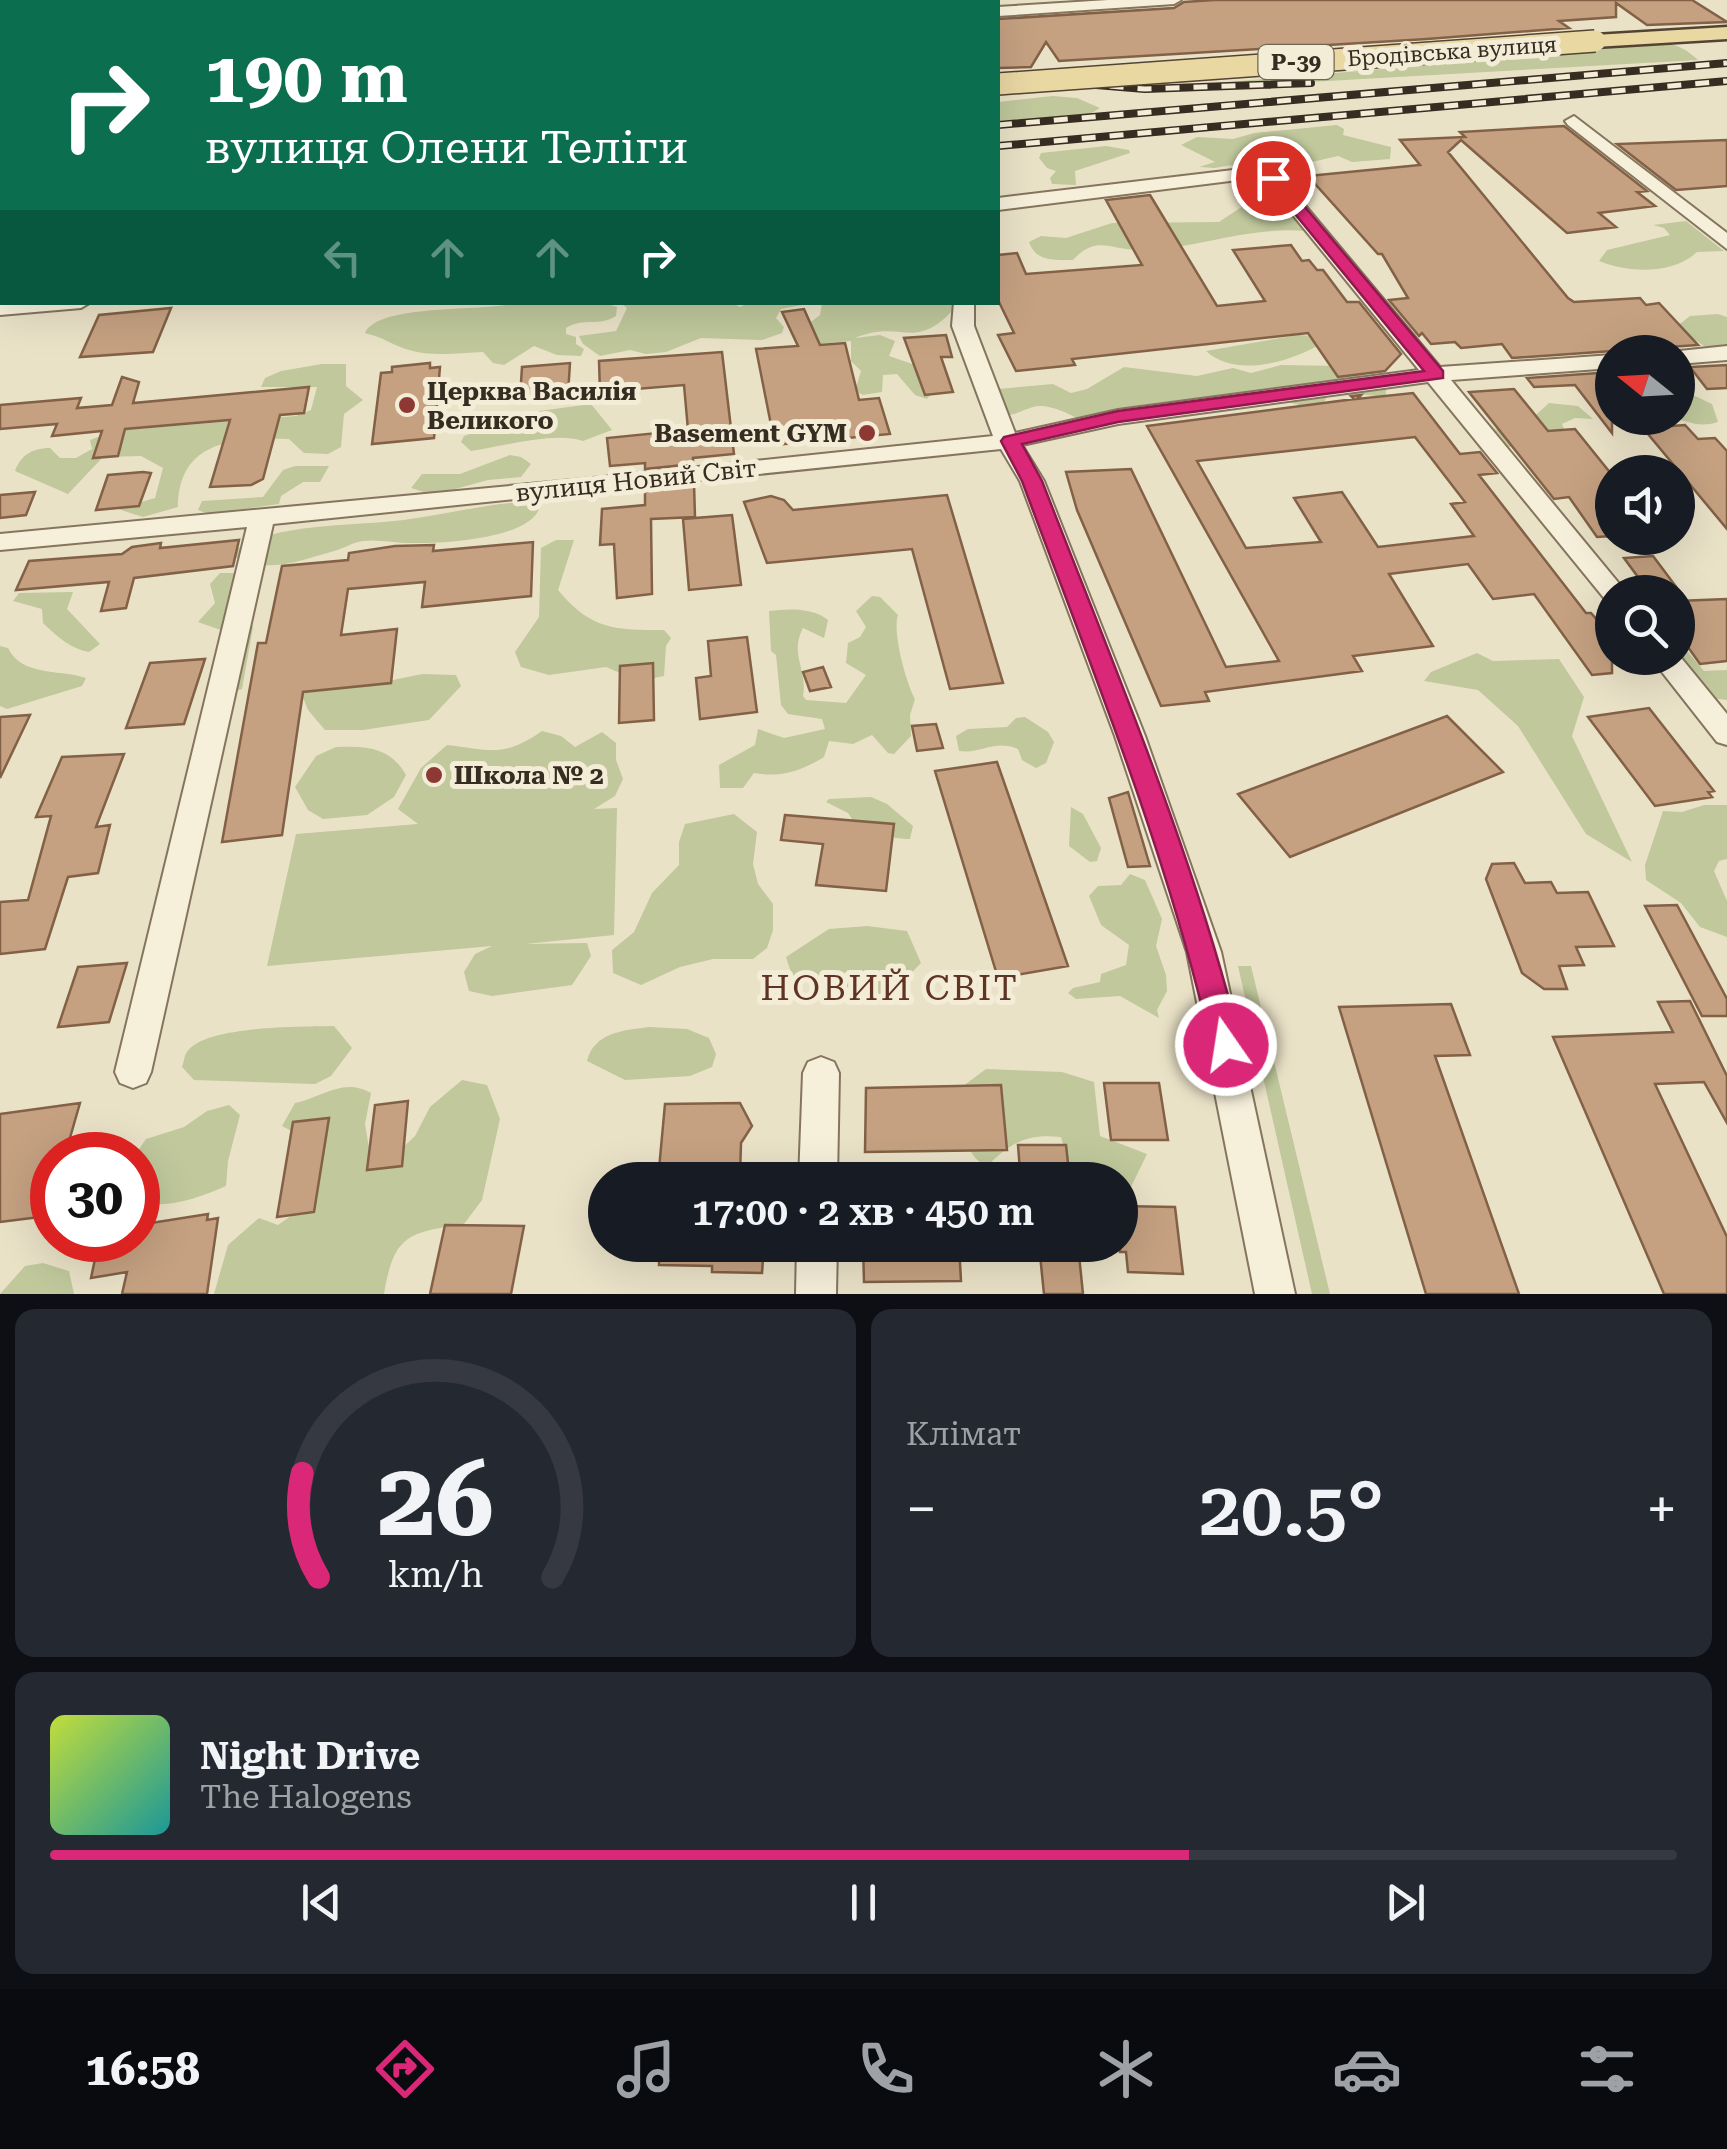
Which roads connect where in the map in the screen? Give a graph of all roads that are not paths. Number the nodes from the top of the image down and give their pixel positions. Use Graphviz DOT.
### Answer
graph roads {
  1 [pos="1174,0"];
  2 [pos="1000,12"];
  3 [pos="1727,32"];
  4 [pos="1000,84"];
  5 [pos="1574,121"];
  6 [pos="1000,204"];
  7 [pos="1727,242"];
  8 [pos="46,305"];
  9 [pos="964,305"];
  10 [pos="0,309"];
  11 [pos="1727,353"];
  12 [pos="1695,355"];
  13 [pos="1595,363"];
  14 [pos="1437,374"];
  15 [pos="1010,441"];
  16 [pos="262,518"];
  17 [pos="0,542"];
  18 [pos="1599,575"];
  19 [pos="1679,675"];
  20 [pos="1727,734"];
  21 [pos="133,1072"];
  22 [pos="821,1073"];
  23 [pos="819,1162"];
  24 [pos="817,1262"];
  25 [pos="816,1294"];
  26 [pos="1274,1294"];
  1 -- 2 [label="street"];
  3 -- 4 [label="main road, Бродівська вулиця / Р-39, bridge"];
  5 -- 7 [label="street"];
  6 -- 14 [label="street"];
  8 -- 10 [label="street"];
  9 -- 15 [label="street"];
  11 -- 12 [label="street"];
  13 -- 14 [label="street, вулиця Новий Світ"];
  14 -- 15 [label="street, вулиця Новий Світ"];
  14 -- 18 [label="street"];
  15 -- 16 [label="street, вулиця Новий Світ"];
  15 -- 26 [label="street"];
  16 -- 17 [label="street, вулиця Новий Світ"];
  16 -- 21 [label="street"];
  19 -- 20 [label="street"];
  22 -- 23 [label="street"];
  24 -- 25 [label="street"];
}
